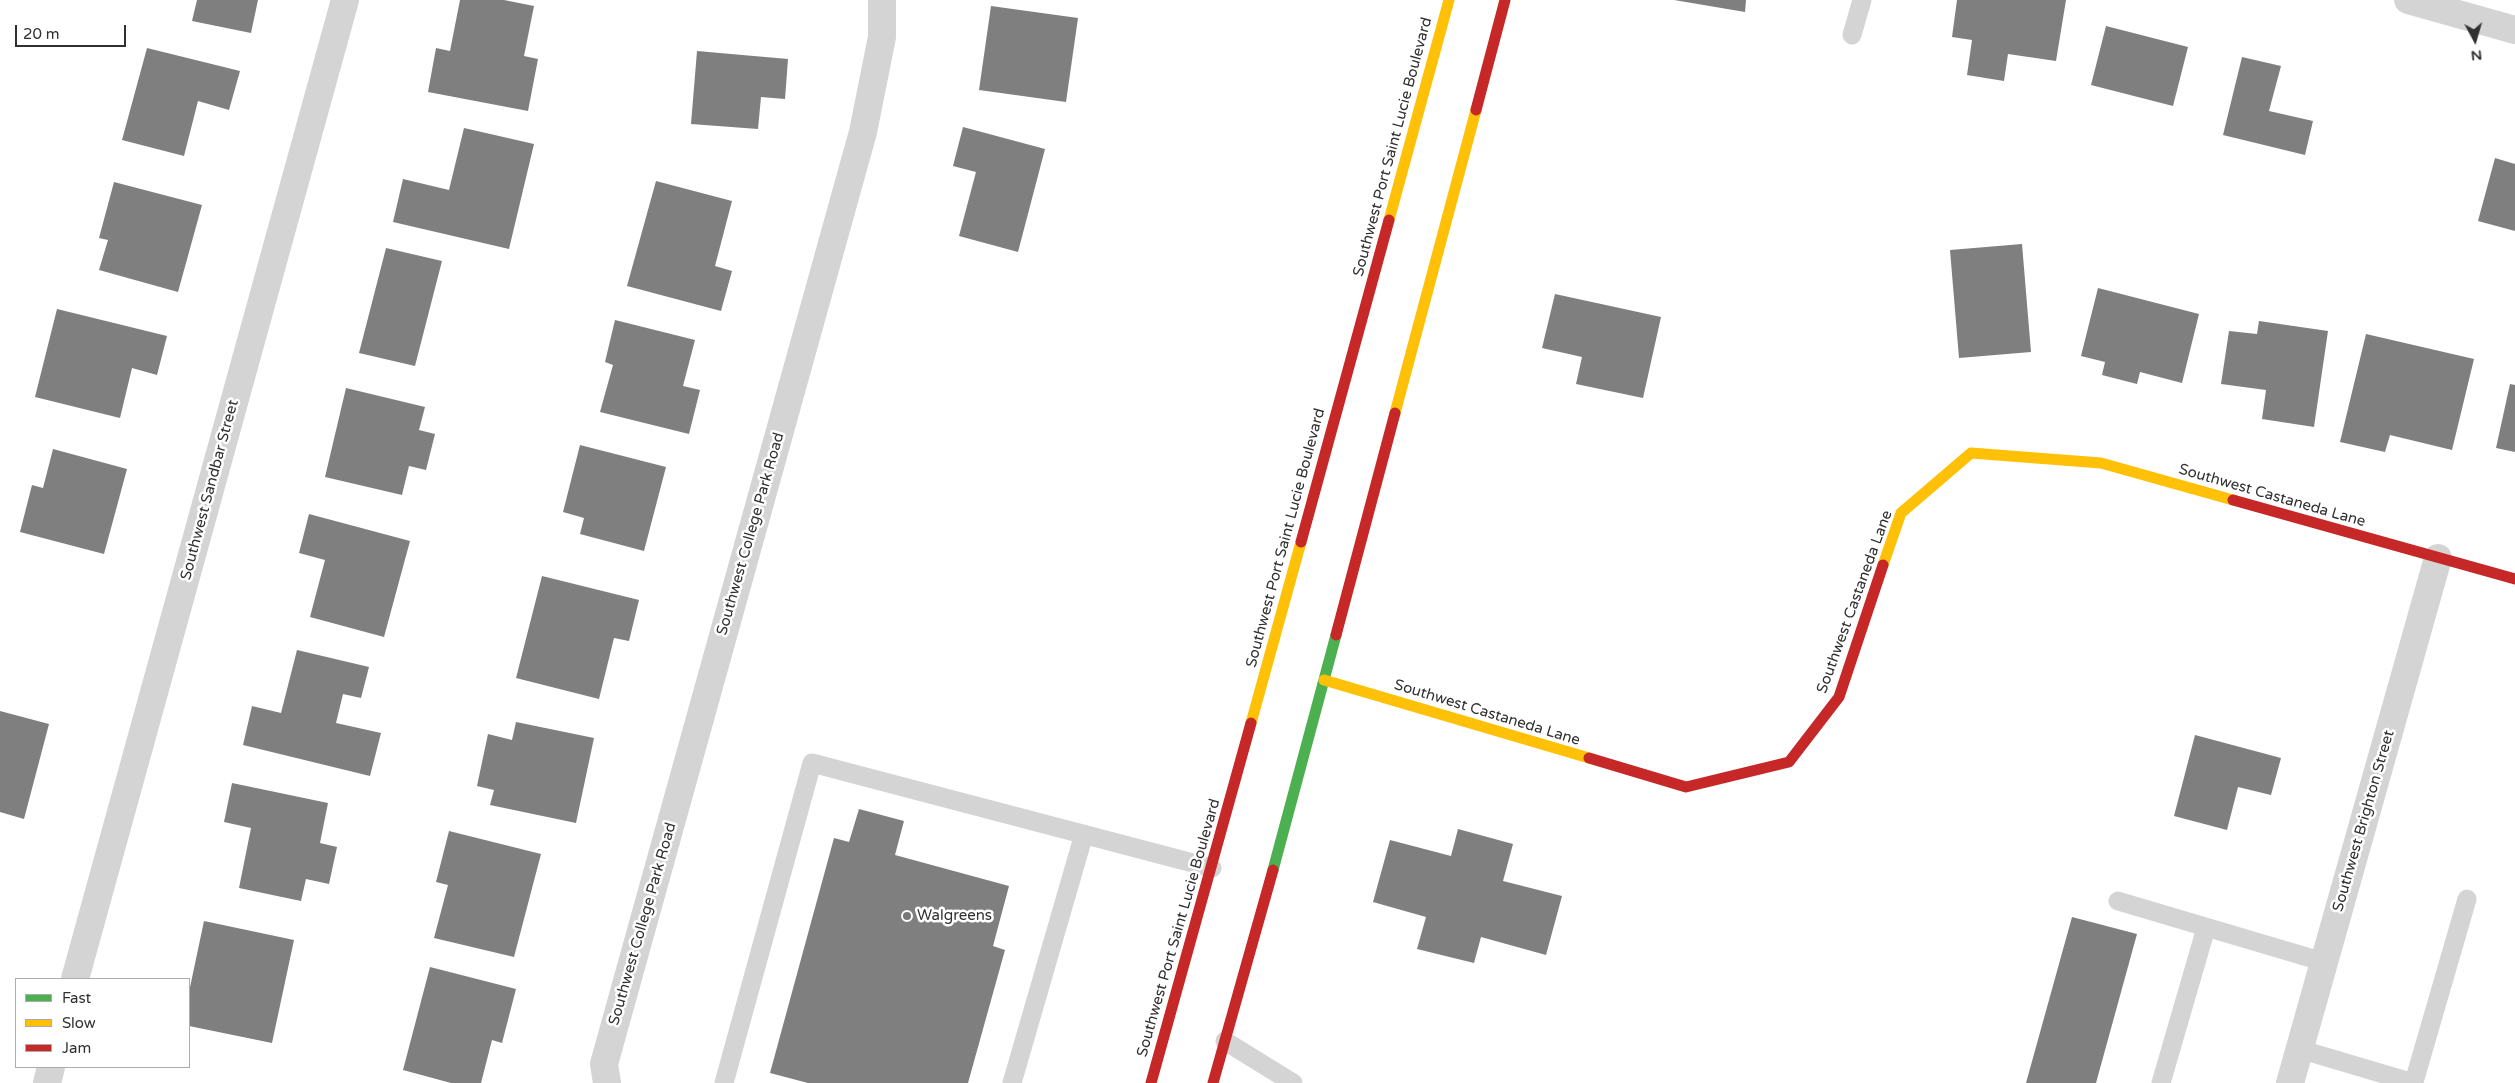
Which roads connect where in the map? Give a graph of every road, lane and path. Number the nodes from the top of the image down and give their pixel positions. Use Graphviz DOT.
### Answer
graph roads {
  1 [pos="345,0"];
  2 [pos="882,0"];
  3 [pos="1449,0"];
  4 [pos="1505,0"];
  5 [pos="1862,0"];
  6 [pos="2408,0"];
  7 [pos="2515,30"];
  8 [pos="1852,35"];
  9 [pos="2438,558"];
  10 [pos="2515,579"];
  11 [pos="1324,680"];
  12 [pos="1084,834"];
  13 [pos="1212,868"];
  14 [pos="2467,899"];
  15 [pos="2118,901"];
  16 [pos="2206,928"];
  17 [pos="2324,962"];
  18 [pos="75,978"];
  19 [pos="1225,1041"];
  20 [pos="2300,1049"];
  21 [pos="51,1068"];
  22 [pos="600,1077"];
  23 [pos="2414,1082"];
  24 [pos="47,1083"];
  25 [pos="724,1083"];
  26 [pos="1012,1083"];
  27 [pos="1150,1083"];
  28 [pos="1213,1083"];
  29 [pos="1293,1083"];
  30 [pos="2161,1083"];
  31 [pos="2290,1083"];
  1 -- 18 [label="street, Southwest Sandbar Street"];
  2 -- 22 [label="street, Southwest College Park Road"];
  3 -- 13 [label="main road, Southwest Port Saint Lucie Boulevard"];
  4 -- 11 [label="main road"];
  5 -- 8 [label="lane"];
  6 -- 7 [label="street"];
  9 -- 10 [label="main road, Southwest Castaneda Lane"];
  9 -- 11 [label="main road, Southwest Castaneda Lane"];
  9 -- 17 [label="street, Southwest Brighton Street"];
  11 -- 19 [label="main road"];
  12 -- 13 [label="lane"];
  12 -- 25 [label="lane"];
  12 -- 26 [label="lane"];
  13 -- 27 [label="main road, Southwest Port Saint Lucie Boulevard"];
  14 -- 23 [label="lane"];
  15 -- 16 [label="lane"];
  16 -- 17 [label="lane"];
  16 -- 30 [label="lane"];
  17 -- 20 [label="street, Southwest Brighton Street"];
  19 -- 28 [label="main road"];
  19 -- 29 [label="lane"];
  20 -- 23 [label="lane"];
  20 -- 31 [label="street, Southwest Brighton Street"];
  21 -- 24 [label="street"];
}
